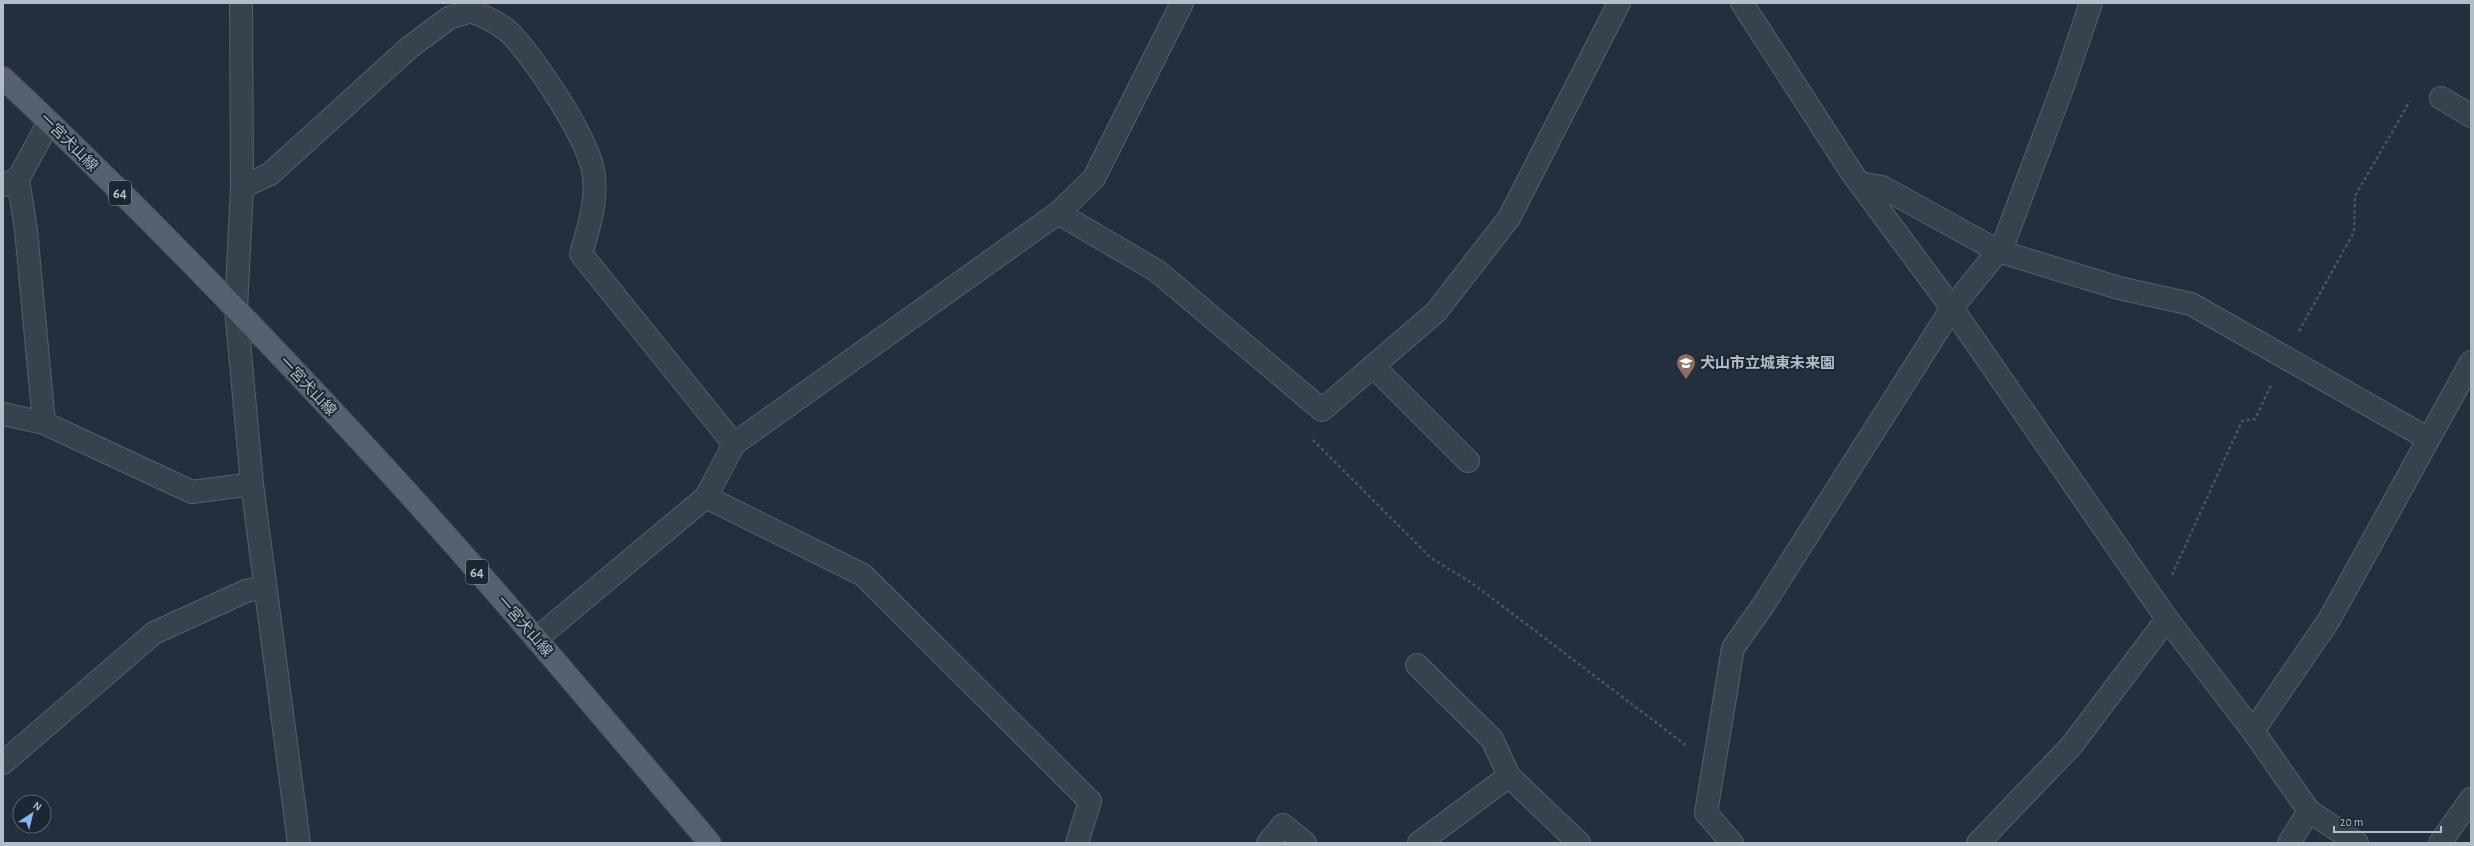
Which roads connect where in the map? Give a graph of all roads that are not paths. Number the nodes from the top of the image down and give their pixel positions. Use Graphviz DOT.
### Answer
graph roads {
  1 [pos="241,3"];
  2 [pos="1182,3"];
  3 [pos="1619,3"];
  4 [pos="1742,3"];
  5 [pos="2091,3"];
  6 [pos="3,78"];
  7 [pos="2441,98"];
  8 [pos="2471,116"];
  9 [pos="49,122"];
  10 [pos="11,182"];
  11 [pos="1860,183"];
  12 [pos="242,187"];
  13 [pos="1058,213"];
  14 [pos="1998,251"];
  15 [pos="1952,308"];
  16 [pos="236,309"];
  17 [pos="1373,366"];
  18 [pos="2468,372"];
  19 [pos="3,414"];
  20 [pos="44,423"];
  21 [pos="2427,438"];
  22 [pos="734,444"];
  23 [pos="1468,461"];
  24 [pos="252,484"];
  25 [pos="706,497"];
  26 [pos="265,587"];
  27 [pos="2167,619"];
  28 [pos="536,639"];
  29 [pos="1417,665"];
  30 [pos="2253,731"];
  31 [pos="3,763"];
  32 [pos="1509,776"];
  33 [pos="2471,799"];
  34 [pos="2309,811"];
  35 [pos="1431,840"];
  36 [pos="299,843"];
  37 [pos="710,843"];
  38 [pos="1077,843"];
  39 [pos="1268,843"];
  40 [pos="1305,843"];
  41 [pos="1579,843"];
  42 [pos="1732,843"];
  43 [pos="1978,843"];
  44 [pos="2289,843"];
  45 [pos="2357,843"];
  46 [pos="2440,843"];
  1 -- 12 [label="street"];
  2 -- 13 [label="street"];
  3 -- 17 [label="street"];
  4 -- 11 [label="street"];
  5 -- 14 [label="street"];
  6 -- 9 [label="main road, 一宮犬山線 / 64"];
  7 -- 8 [label="street"];
  9 -- 10 [label="street"];
  9 -- 16 [label="main road, 一宮犬山線 / 64"];
  10 -- 20 [label="street"];
  11 -- 14 [label="street"];
  11 -- 15 [label="street"];
  12 -- 16 [label="street"];
  12 -- 22 [label="street"];
  13 -- 17 [label="street"];
  13 -- 22 [label="street"];
  14 -- 15 [label="street"];
  14 -- 21 [label="street"];
  15 -- 27 [label="street"];
  15 -- 42 [label="street"];
  16 -- 24 [label="street"];
  16 -- 28 [label="main road, 一宮犬山線 / 64"];
  17 -- 23 [label="street"];
  18 -- 21 [label="street"];
  19 -- 20 [label="street"];
  20 -- 24 [label="street"];
  21 -- 30 [label="street"];
  22 -- 25 [label="street"];
  24 -- 26 [label="street"];
  25 -- 28 [label="street"];
  25 -- 38 [label="street"];
  26 -- 31 [label="street"];
  26 -- 36 [label="street"];
  27 -- 30 [label="street"];
  27 -- 43 [label="street"];
  28 -- 37 [label="main road, 一宮犬山線 / 64"];
  29 -- 32 [label="street"];
  30 -- 34 [label="street"];
  32 -- 35 [label="street"];
  32 -- 41 [label="street"];
  33 -- 46 [label="street"];
  34 -- 44 [label="street"];
  34 -- 45 [label="street"];
  39 -- 40 [label="street"];
}
